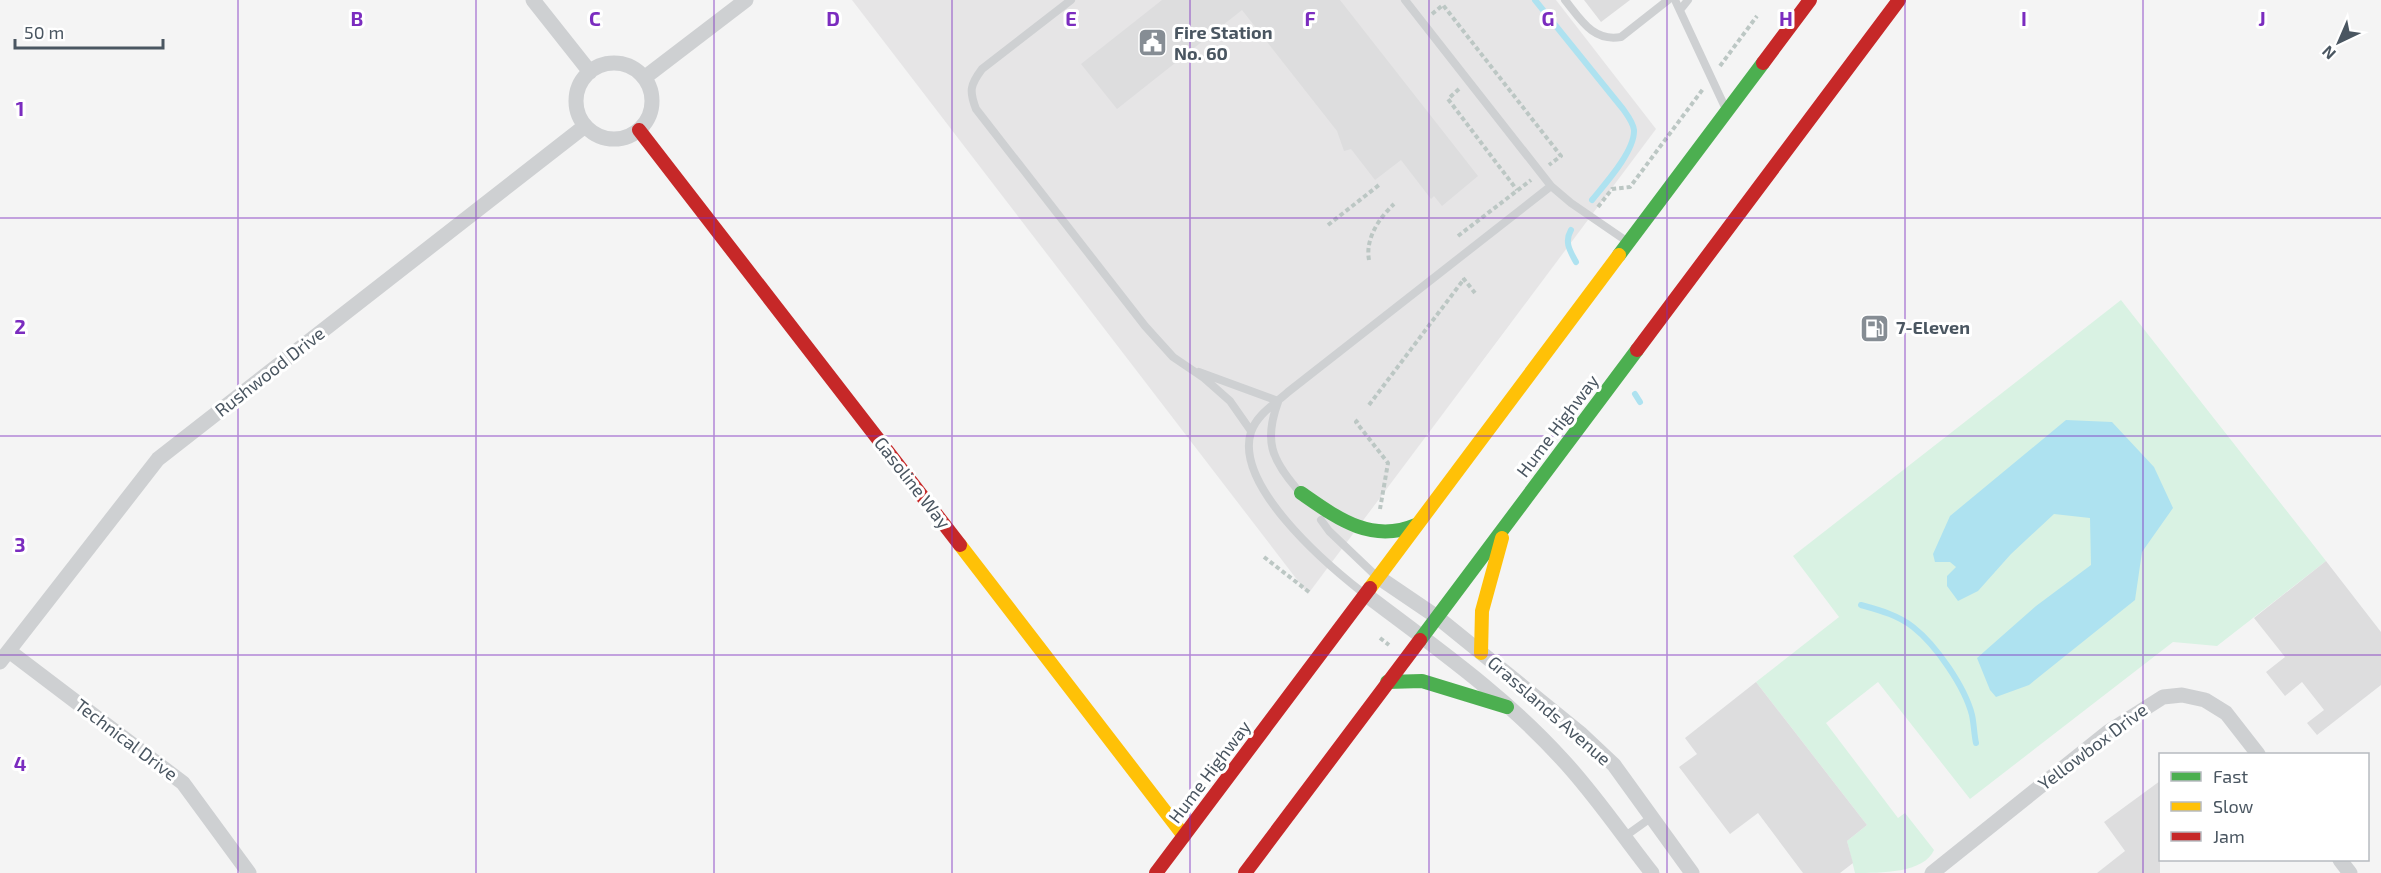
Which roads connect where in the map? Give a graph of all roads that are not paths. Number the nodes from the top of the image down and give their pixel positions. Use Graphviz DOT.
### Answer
graph roads {
  1 [pos="534,0"];
  2 [pos="746,0"];
  3 [pos="1071,0"];
  4 [pos="1405,0"];
  5 [pos="1565,0"];
  6 [pos="1668,0"];
  7 [pos="1675,0"];
  8 [pos="1688,0"];
  9 [pos="1810,0"];
  10 [pos="1899,0"];
  11 [pos="1680,10"];
  12 [pos="590,72"];
  13 [pos="644,78"];
  14 [pos="1727,111"];
  15 [pos="585,126"];
  16 [pos="639,130"];
  17 [pos="1551,186"];
  18 [pos="1629,243"];
  19 [pos="1187,367"];
  20 [pos="1278,401"];
  21 [pos="1251,432"];
  22 [pos="1301,494"];
  23 [pos="1416,525"];
  24 [pos="1505,527"];
  25 [pos="1378,577"];
  26 [pos="1365,594"];
  27 [pos="1437,617"];
  28 [pos="1422,637"];
  29 [pos="1481,653"];
  30 [pos="5,656"];
  31 [pos="1387,682"];
  32 [pos="1507,707"];
  33 [pos="2257,753"];
  34 [pos="1652,817"];
  35 [pos="1184,836"];
  36 [pos="1624,837"];
  37 [pos="2341,861"];
  38 [pos="249,873"];
  39 [pos="1156,873"];
  40 [pos="1245,873"];
  41 [pos="1652,873"];
  42 [pos="1692,873"];
  43 [pos="1932,873"];
  44 [pos="2350,873"];
  1 -- 12 [label="street"];
  2 -- 13 [label="street"];
  3 -- 19 [label="lane"];
  4 -- 17 [label="lane"];
  5 -- 6 [label="lane"];
  7 -- 11 [label="lane"];
  8 -- 11 [label="lane"];
  9 -- 14 [label="main road, Hume Highway"];
  10 -- 24 [label="main road, Hume Highway"];
  11 -- 14 [label="lane"];
  12 -- 13 [label="street"];
  12 -- 15 [label="street"];
  13 -- 16 [label="street"];
  14 -- 18 [label="main road, Hume Highway"];
  15 -- 16 [label="street"];
  15 -- 30 [label="street, Rushwood Drive"];
  16 -- 35 [label="main road, Gasoline Way"];
  17 -- 18 [label="lane"];
  17 -- 20 [label="lane"];
  18 -- 23 [label="main road, Hume Highway"];
  19 -- 20 [label="lane"];
  19 -- 21 [label="lane"];
  20 -- 21 [label="lane"];
  20 -- 22 [label="lane"];
  21 -- 26 [label="lane"];
  22 -- 23 [label="main road"];
  22 -- 25 [label="lane"];
  23 -- 25 [label="main road, Hume Highway"];
  24 -- 27 [label="main road, Hume Highway"];
  24 -- 29 [label="main road"];
  25 -- 26 [label="main road, Hume Highway"];
  25 -- 27 [label="street, Grasslands Avenue"];
  26 -- 28 [label="street, Grasslands Avenue"];
  26 -- 35 [label="main road, Hume Highway"];
  27 -- 28 [label="main road, Hume Highway"];
  27 -- 29 [label="street, Grasslands Avenue"];
  28 -- 31 [label="main road, Hume Highway"];
  28 -- 32 [label="street, Grasslands Avenue"];
  29 -- 34 [label="street, Grasslands Avenue"];
  30 -- 38 [label="street, Technical Drive"];
  31 -- 32 [label="main road"];
  31 -- 40 [label="main road, Hume Highway"];
  32 -- 36 [label="street, Grasslands Avenue"];
  33 -- 43 [label="street, Yellowbox Drive"];
  34 -- 36 [label="lane"];
  34 -- 42 [label="street, Grasslands Avenue"];
  35 -- 39 [label="main road, Hume Highway"];
  36 -- 41 [label="street, Grasslands Avenue"];
  37 -- 44 [label="street"];
}
